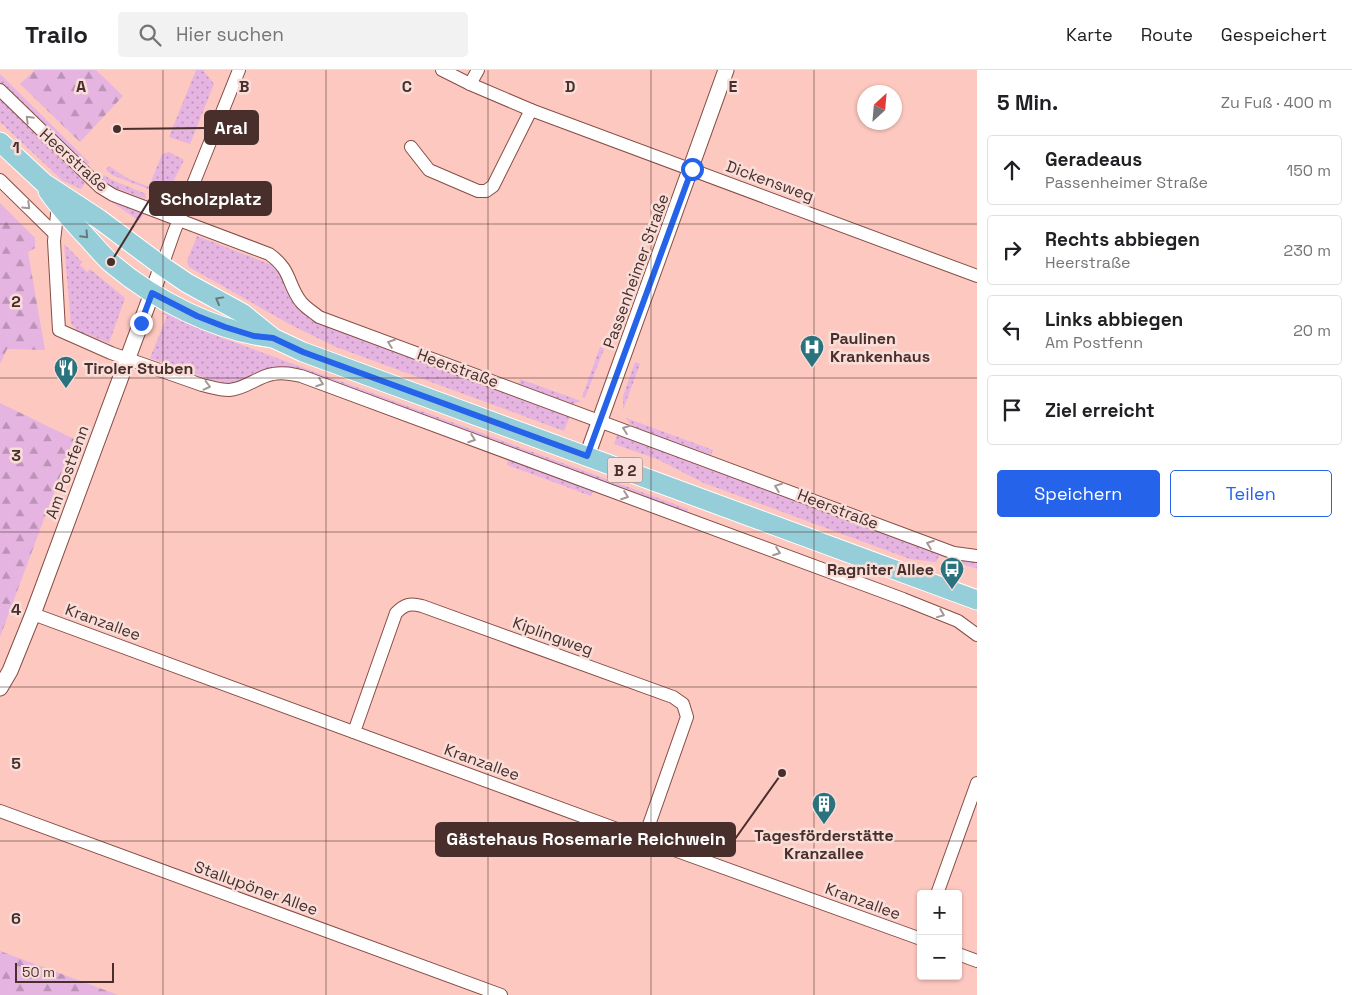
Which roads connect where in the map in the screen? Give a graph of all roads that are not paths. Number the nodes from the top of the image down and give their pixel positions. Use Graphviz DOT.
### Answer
graph roads {
  1 [pos="239,70"];
  2 [pos="442,70"];
  3 [pos="478,70"];
  4 [pos="726,70"];
  5 [pos="470,84"];
  6 [pos="0,90"];
  7 [pos="531,110"];
  8 [pos="0,142"];
  9 [pos="411,147"];
  10 [pos="692,169"];
  11 [pos="0,180"];
  12 [pos="44,183"];
  13 [pos="58,206"];
  14 [pos="179,220"];
  15 [pos="54,232"];
  16 [pos="162,266"];
  17 [pos="977,276"];
  18 [pos="152,293"];
  19 [pos="273,338"];
  20 [pos="128,359"];
  21 [pos="600,420"];
  22 [pos="587,456"];
  23 [pos="977,556"];
  24 [pos="977,600"];
  25 [pos="33,614"];
  26 [pos="977,634"];
  27 [pos="0,688"];
  28 [pos="354,732"];
  29 [pos="977,783"];
  30 [pos="0,811"];
  31 [pos="644,839"];
  32 [pos="938,890"];
  33 [pos="917,938"];
  34 [pos="962,955"];
  35 [pos="977,961"];
  36 [pos="501,995"];
  1 -- 14 [label="street"];
  2 -- 5 [label="street, Dickensweg"];
  3 -- 5 [label="street"];
  4 -- 10 [label="street, Passenheimer Straße"];
  5 -- 7 [label="street, Dickensweg"];
  14 -- 6 [label="street, Heerstraße, one-way"];
  7 -- 9 [label="street"];
  7 -- 10 [label="street, Dickensweg"];
  8 -- 12 [label="main road, Heerstraße / B 2"];
  10 -- 17 [label="street, Dickensweg"];
  10 -- 21 [label="street, Passenheimer Straße"];
  11 -- 15 [label="street, one-way"];
  12 -- 13 [label="main road, Heerstraße / B 2"];
  12 -- 16 [label="main road, Heerstraße / B 2"];
  13 -- 15 [label="street"];
  13 -- 18 [label="main road, Heerstraße / B 2, one-way"];
  14 -- 16 [label="street"];
  21 -- 14 [label="street, Heerstraße, one-way"];
  15 -- 20 [label="street"];
  16 -- 18 [label="street, Am Postfenn"];
  19 -- 16 [label="main road, Heerstraße / B 2, one-way"];
  18 -- 19 [label="main road, Heerstraße / B 2"];
  18 -- 20 [label="street, Am Postfenn"];
  19 -- 22 [label="main road, Heerstraße / B 2"];
  20 -- 25 [label="street, Am Postfenn"];
  20 -- 26 [label="street, one-way"];
  21 -- 22 [label="street, Passenheimer Straße"];
  23 -- 21 [label="street, Heerstraße, one-way"];
  22 -- 24 [label="main road, Heerstraße / B 2"];
  25 -- 27 [label="street, Am Postfenn"];
  25 -- 28 [label="street, Kranzallee"];
  28 -- 31 [label="street, Kranzallee"];
  28 -- 31 [label="street, Kiplingweg"];
  29 -- 32 [label="street"];
  30 -- 36 [label="street, Stallupöner Allee"];
  31 -- 33 [label="street, Kranzallee"];
  34 -- 35 [label="street"];
}
